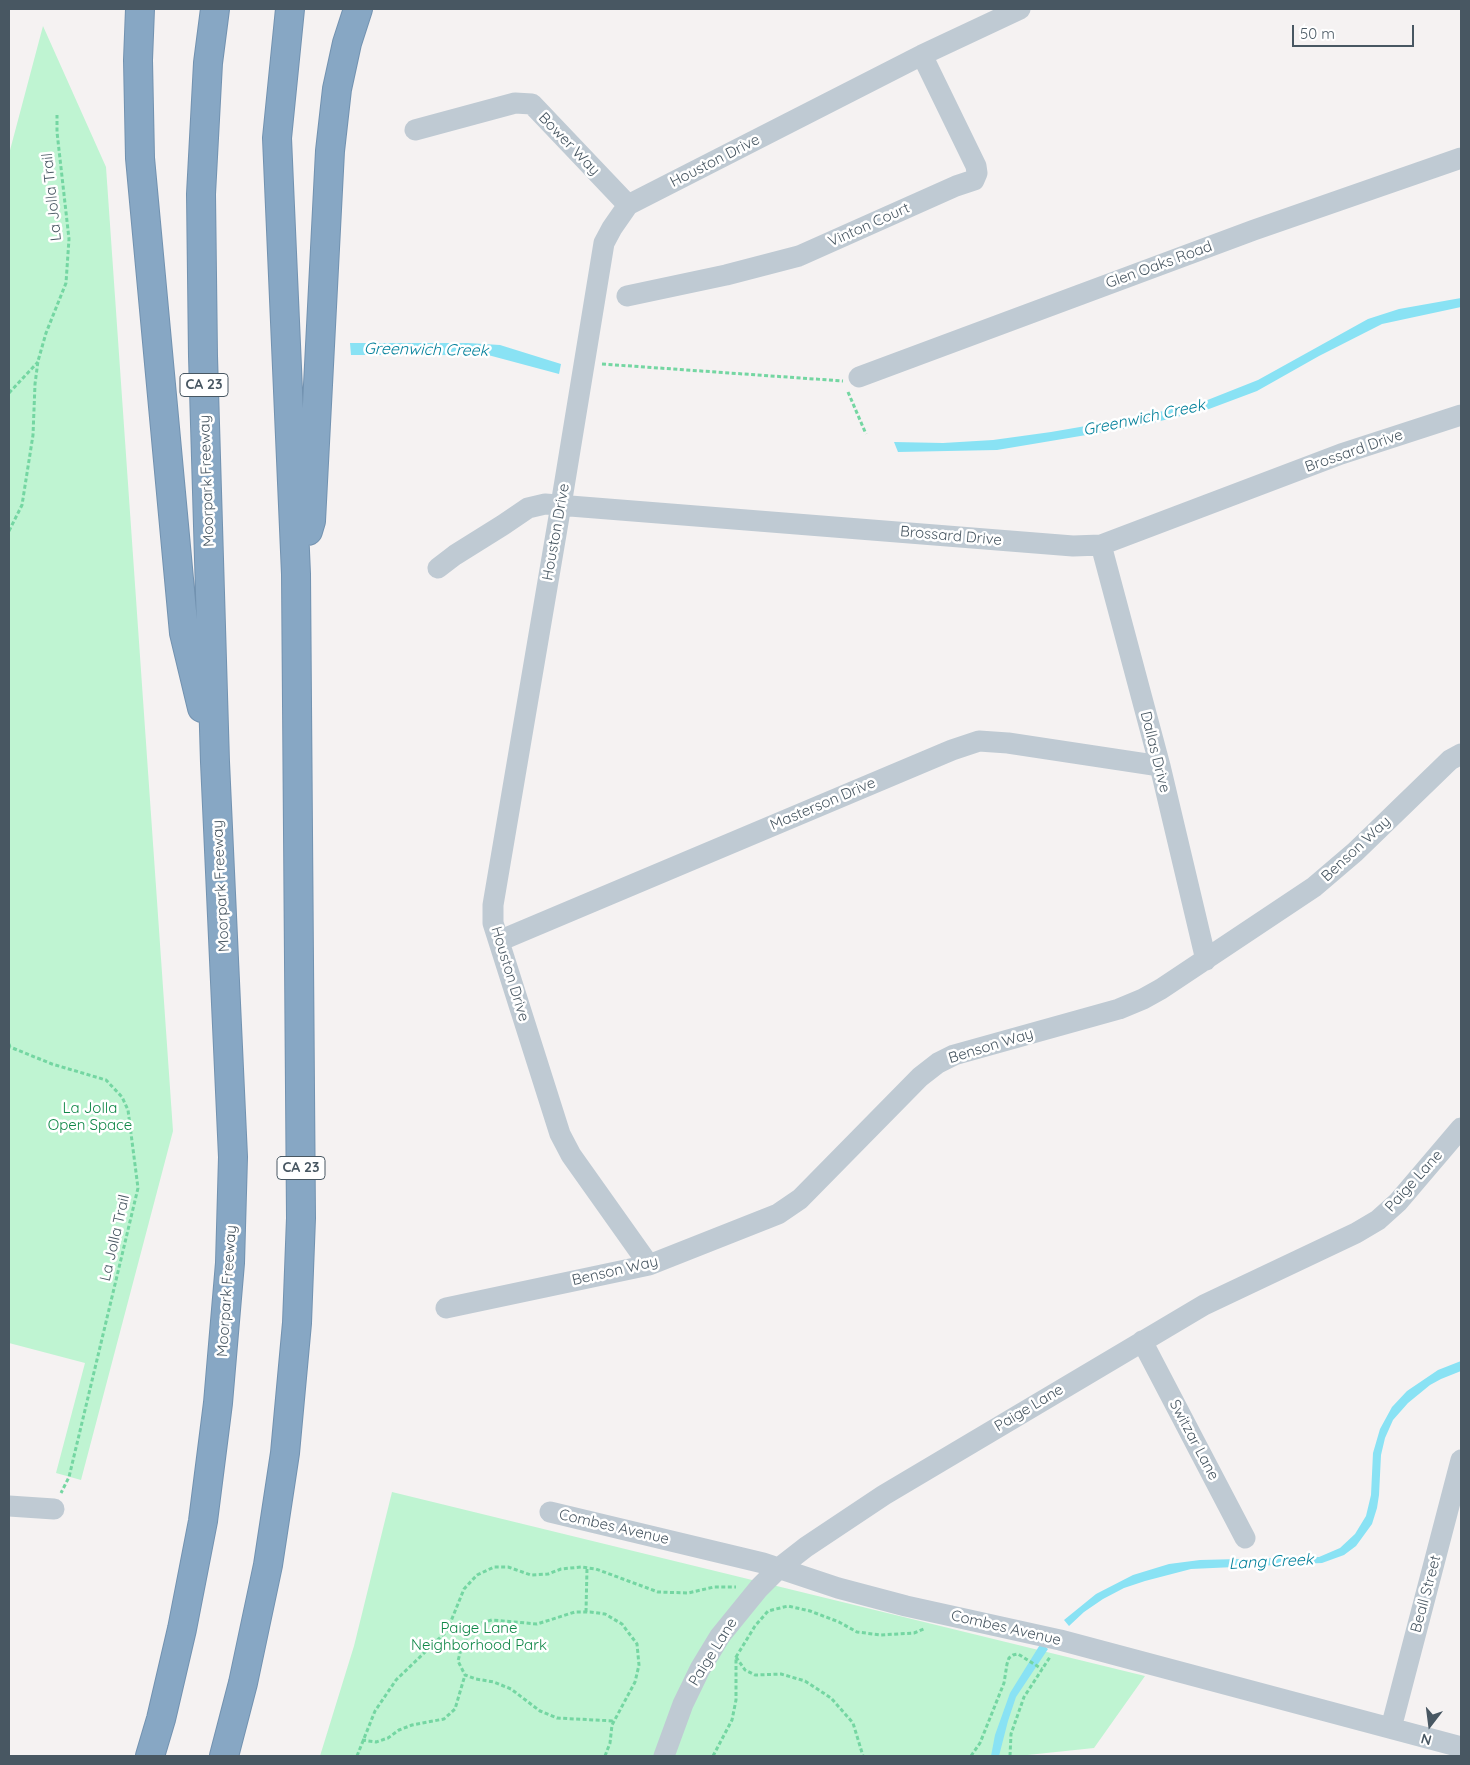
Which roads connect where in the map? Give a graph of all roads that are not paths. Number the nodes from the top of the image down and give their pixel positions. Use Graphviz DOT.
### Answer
graph roads {
  1 [pos="140,9"];
  2 [pos="215,9"];
  3 [pos="290,9"];
  4 [pos="358,9"];
  5 [pos="1020,9"];
  6 [pos="922,55"];
  7 [pos="415,130"];
  8 [pos="1461,158"];
  9 [pos="628,206"];
  10 [pos="627,296"];
  11 [pos="848,383"];
  12 [pos="1461,415"];
  13 [pos="561,505"];
  14 [pos="1101,545"];
  15 [pos="438,568"];
  16 [pos="296,574"];
  17 [pos="1461,754"];
  18 [pos="215,762"];
  19 [pos="1160,766"];
  20 [pos="499,941"];
  21 [pos="1206,960"];
  22 [pos="1461,1128"];
  23 [pos="649,1265"];
  24 [pos="446,1308"];
  25 [pos="1142,1341"];
  26 [pos="1461,1460"];
  27 [pos="9,1506"];
  28 [pos="54,1509"];
  29 [pos="550,1512"];
  30 [pos="1245,1538"];
  31 [pos="779,1568"];
  32 [pos="1391,1728"];
  33 [pos="1461,1747"];
  34 [pos="150,1756"];
  35 [pos="224,1756"];
  36 [pos="664,1756"];
  1 -- 18 [label="highway"];
  2 -- 18 [label="highway, Moorpark Freeway / CA 23"];
  3 -- 16 [label="highway, CA 23"];
  4 -- 16 [label="highway"];
  5 -- 6 [label="street, Houston Drive"];
  6 -- 9 [label="street, Houston Drive"];
  6 -- 10 [label="street, Vinton Court"];
  7 -- 9 [label="street, Bower Way"];
  8 -- 11 [label="street, Glen Oaks Road"];
  9 -- 13 [label="street, Houston Drive"];
  12 -- 14 [label="street, Brossard Drive"];
  13 -- 14 [label="street, Brossard Drive"];
  13 -- 15 [label="street, Brossard Drive"];
  13 -- 20 [label="street, Houston Drive"];
  14 -- 19 [label="street, Dallas Drive"];
  16 -- 35 [label="highway, CA 23"];
  17 -- 21 [label="street, Benson Way"];
  18 -- 34 [label="highway, Moorpark Freeway / CA 23"];
  19 -- 20 [label="street, Masterson Drive"];
  19 -- 21 [label="street, Dallas Drive"];
  20 -- 23 [label="street, Houston Drive"];
  21 -- 23 [label="street, Benson Way"];
  22 -- 25 [label="street, Paige Lane"];
  23 -- 24 [label="street, Benson Way"];
  25 -- 30 [label="street, Switzar Lane"];
  25 -- 31 [label="street, Paige Lane"];
  26 -- 32 [label="street, Beall Street"];
  27 -- 28 [label="street"];
  29 -- 31 [label="street, Combes Avenue"];
  31 -- 32 [label="street, Combes Avenue"];
  31 -- 36 [label="street, Paige Lane"];
  32 -- 33 [label="street, Combes Avenue"];
}
